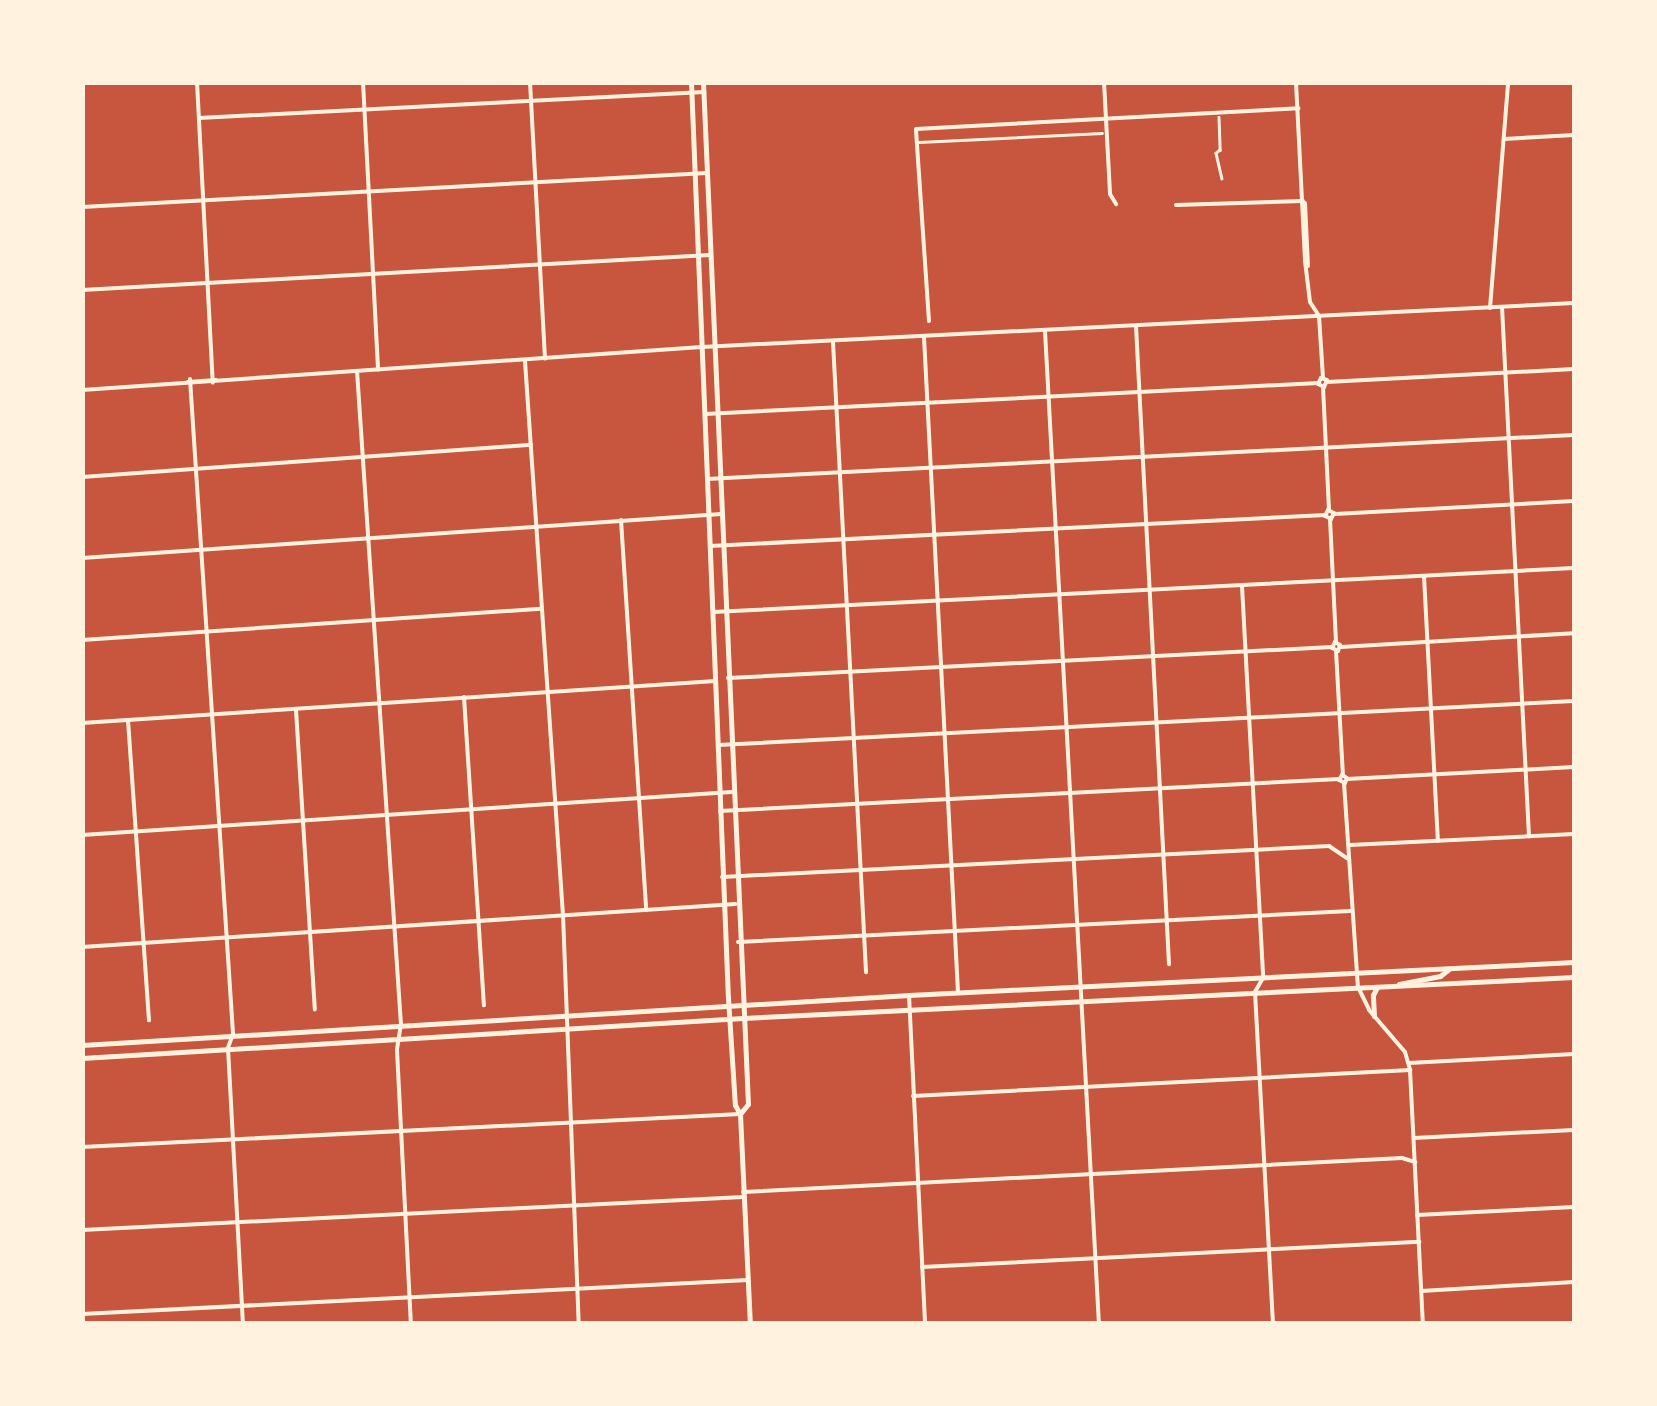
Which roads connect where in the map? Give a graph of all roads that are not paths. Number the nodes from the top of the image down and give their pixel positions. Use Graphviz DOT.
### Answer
graph roads {
  1 [pos="197,82"];
  2 [pos="363,82"];
  3 [pos="530,82"];
  4 [pos="691,82"];
  5 [pos="704,82"];
  6 [pos="1104,82"];
  7 [pos="1296,82"];
  8 [pos="1508,82"];
  9 [pos="691,92"];
  10 [pos="704,92"];
  11 [pos="531,101"];
  12 [pos="1298,108"];
  13 [pos="364,110"];
  14 [pos="1106,117"];
  15 [pos="1219,117"];
  16 [pos="199,118"];
  17 [pos="1102,133"];
  18 [pos="1574,135"];
  19 [pos="1504,139"];
  20 [pos="916,142"];
  21 [pos="707,173"];
  22 [pos="694,174"];
  23 [pos="1222,178"];
  24 [pos="536,182"];
  25 [pos="370,191"];
  26 [pos="203,200"];
  27 [pos="1303,201"];
  28 [pos="1116,204"];
  29 [pos="1176,204"];
  30 [pos="82,207"];
  31 [pos="710,254"];
  32 [pos="698,255"];
  33 [pos="540,264"];
  34 [pos="374,273"];
  35 [pos="207,282"];
  36 [pos="82,290"];
  37 [pos="1574,303"];
  38 [pos="1502,307"];
  39 [pos="1490,308"];
  40 [pos="1319,316"];
  41 [pos="929,321"];
  42 [pos="1136,326"];
  43 [pos="1045,331"];
  44 [pos="924,338"];
  45 [pos="833,342"];
  46 [pos="702,347"];
  47 [pos="714,348"];
  48 [pos="545,359"];
  49 [pos="525,360"];
  50 [pos="1574,369"];
  51 [pos="378,370"];
  52 [pos="358,371"];
  53 [pos="1506,373"];
  54 [pos="214,380"];
  55 [pos="190,382"];
  56 [pos="1323,382"];
  57 [pos="82,390"];
  58 [pos="1140,392"];
  59 [pos="1048,396"];
  60 [pos="928,402"];
  61 [pos="837,408"];
  62 [pos="705,414"];
  63 [pos="717,414"];
  64 [pos="1574,436"];
  65 [pos="1509,439"];
  66 [pos="530,445"];
  67 [pos="1326,449"];
  68 [pos="364,456"];
  69 [pos="1144,458"];
  70 [pos="1052,462"];
  71 [pos="196,470"];
  72 [pos="931,470"];
  73 [pos="840,474"];
  74 [pos="82,477"];
  75 [pos="720,478"];
  76 [pos="708,479"];
  77 [pos="1574,502"];
  78 [pos="1512,504"];
  79 [pos="708,514"];
  80 [pos="721,514"];
  81 [pos="1330,514"];
  82 [pos="621,520"];
  83 [pos="1146,524"];
  84 [pos="536,527"];
  85 [pos="1055,529"];
  86 [pos="934,536"];
  87 [pos="369,539"];
  88 [pos="844,540"];
  89 [pos="710,546"];
  90 [pos="722,546"];
  91 [pos="201,550"];
  92 [pos="82,558"];
  93 [pos="1574,568"];
  94 [pos="1516,572"];
  95 [pos="1424,576"];
  96 [pos="1333,581"];
  97 [pos="1242,586"];
  98 [pos="1150,590"];
  99 [pos="1058,595"];
  100 [pos="938,601"];
  101 [pos="848,606"];
  102 [pos="541,609"];
  103 [pos="713,612"];
  104 [pos="725,612"];
  105 [pos="374,619"];
  106 [pos="206,631"];
  107 [pos="1574,633"];
  108 [pos="1519,636"];
  109 [pos="82,640"];
  110 [pos="1428,642"];
  111 [pos="1336,647"];
  112 [pos="1245,652"];
  113 [pos="1154,656"];
  114 [pos="1062,662"];
  115 [pos="940,668"];
  116 [pos="851,672"];
  117 [pos="728,678"];
  118 [pos="716,680"];
  119 [pos="632,686"];
  120 [pos="548,692"];
  121 [pos="464,697"];
  122 [pos="1574,701"];
  123 [pos="380,702"];
  124 [pos="1523,704"];
  125 [pos="296,708"];
  126 [pos="1431,708"];
  127 [pos="1340,713"];
  128 [pos="212,714"];
  129 [pos="1249,718"];
  130 [pos="128,720"];
  131 [pos="82,722"];
  132 [pos="1157,722"];
  133 [pos="1065,727"];
  134 [pos="944,734"];
  135 [pos="854,738"];
  136 [pos="730,744"];
  137 [pos="718,745"];
  138 [pos="1574,768"];
  139 [pos="1526,770"];
  140 [pos="1434,774"];
  141 [pos="1343,779"];
  142 [pos="1252,784"];
  143 [pos="1160,789"];
  144 [pos="720,792"];
  145 [pos="732,792"];
  146 [pos="1068,793"];
  147 [pos="639,798"];
  148 [pos="948,800"];
  149 [pos="555,804"];
  150 [pos="858,804"];
  151 [pos="472,810"];
  152 [pos="732,810"];
  153 [pos="720,811"];
  154 [pos="387,814"];
  155 [pos="304,821"];
  156 [pos="220,826"];
  157 [pos="135,830"];
  158 [pos="1574,834"];
  159 [pos="82,835"];
  160 [pos="1529,836"];
  161 [pos="1438,841"];
  162 [pos="1346,846"];
  163 [pos="1256,850"];
  164 [pos="1164,854"];
  165 [pos="1347,858"];
  166 [pos="1072,860"];
  167 [pos="952,865"];
  168 [pos="861,870"];
  169 [pos="735,876"];
  170 [pos="722,877"];
  171 [pos="736,904"];
  172 [pos="724,905"];
  173 [pos="646,910"];
  174 [pos="1350,911"];
  175 [pos="562,915"];
  176 [pos="1260,916"];
  177 [pos="1167,920"];
  178 [pos="479,921"];
  179 [pos="394,926"];
  180 [pos="1076,926"];
  181 [pos="311,932"];
  182 [pos="955,932"];
  183 [pos="864,936"];
  184 [pos="227,937"];
  185 [pos="738,942"];
  186 [pos="143,943"];
  187 [pos="82,947"];
  188 [pos="1574,962"];
  189 [pos="1169,964"];
  190 [pos="1449,969"];
  191 [pos="866,972"];
  192 [pos="1355,973"];
  193 [pos="1263,978"];
  194 [pos="1574,978"];
  195 [pos="1397,986"];
  196 [pos="1079,987"];
  197 [pos="1378,987"];
  198 [pos="1358,988"];
  199 [pos="1256,992"];
  200 [pos="958,993"];
  201 [pos="908,995"];
  202 [pos="1083,1001"];
  203 [pos="484,1004"];
  204 [pos="741,1005"];
  205 [pos="729,1006"];
  206 [pos="315,1010"];
  207 [pos="909,1010"];
  208 [pos="568,1015"];
  209 [pos="1374,1016"];
  210 [pos="742,1018"];
  211 [pos="149,1020"];
  212 [pos="730,1020"];
  213 [pos="400,1024"];
  214 [pos="565,1029"];
  215 [pos="234,1034"];
  216 [pos="397,1038"];
  217 [pos="82,1045"];
  218 [pos="228,1048"];
  219 [pos="1574,1054"];
  220 [pos="82,1058"];
  221 [pos="1409,1063"];
  222 [pos="1410,1070"];
  223 [pos="1260,1078"];
  224 [pos="1087,1087"];
  225 [pos="914,1096"];
  226 [pos="740,1114"];
  227 [pos="569,1121"];
  228 [pos="401,1130"];
  229 [pos="1574,1130"];
  230 [pos="234,1138"];
  231 [pos="1413,1138"];
  232 [pos="82,1147"];
  233 [pos="1414,1150"];
  234 [pos="1402,1158"];
  235 [pos="1415,1162"];
  236 [pos="1264,1164"];
  237 [pos="1092,1174"];
  238 [pos="918,1182"];
  239 [pos="743,1194"];
  240 [pos="573,1205"];
  241 [pos="1574,1206"];
  242 [pos="405,1214"];
  243 [pos="1418,1215"];
  244 [pos="238,1222"];
  245 [pos="82,1230"];
  246 [pos="1419,1242"];
  247 [pos="1269,1250"];
  248 [pos="1096,1259"];
  249 [pos="922,1267"];
  250 [pos="748,1280"];
  251 [pos="1574,1282"];
  252 [pos="578,1289"];
  253 [pos="1421,1291"];
  254 [pos="410,1297"];
  255 [pos="242,1306"];
  256 [pos="82,1314"];
  257 [pos="1421,1322"];
  258 [pos="243,1324"];
  259 [pos="411,1324"];
  260 [pos="579,1324"];
  261 [pos="750,1324"];
  262 [pos="924,1324"];
  263 [pos="1099,1324"];
  264 [pos="1272,1324"];
  1 -- 16 [label="street"];
  2 -- 13 [label="street"];
  3 -- 11 [label="street"];
  4 -- 9 [label="main road"];
  5 -- 10 [label="main road"];
  6 -- 14 [label="street"];
  7 -- 12 [label="street"];
  8 -- 19 [label="street"];
  9 -- 10 [label="street"];
  9 -- 11 [label="street"];
  9 -- 22 [label="main road"];
  10 -- 21 [label="main road"];
  11 -- 13 [label="street"];
  11 -- 24 [label="street"];
  12 -- 14 [label="street"];
  12 -- 27 [label="street"];
  13 -- 16 [label="street"];
  13 -- 25 [label="street"];
  14 -- 20 [label="street"];
  14 -- 28 [label="street"];
  15 -- 23 [label="street"];
  16 -- 26 [label="street"];
  17 -- 20 [label="street"];
  18 -- 19 [label="street"];
  19 -- 39 [label="street"];
  20 -- 41 [label="street"];
  21 -- 22 [label="street"];
  21 -- 31 [label="main road"];
  22 -- 24 [label="street"];
  22 -- 32 [label="main road"];
  24 -- 25 [label="street"];
  24 -- 33 [label="street"];
  25 -- 26 [label="street"];
  25 -- 34 [label="street"];
  26 -- 30 [label="street"];
  26 -- 35 [label="street"];
  27 -- 29 [label="street"];
  27 -- 40 [label="street"];
  31 -- 32 [label="street"];
  31 -- 47 [label="main road"];
  32 -- 33 [label="street"];
  32 -- 46 [label="main road"];
  33 -- 34 [label="street"];
  33 -- 48 [label="street"];
  34 -- 35 [label="street"];
  34 -- 51 [label="street"];
  35 -- 36 [label="street"];
  35 -- 54 [label="street"];
  37 -- 38 [label="street"];
  38 -- 39 [label="street"];
  38 -- 53 [label="street"];
  39 -- 40 [label="street"];
  40 -- 42 [label="street"];
  40 -- 56 [label="street"];
  42 -- 43 [label="street"];
  42 -- 58 [label="street"];
  43 -- 44 [label="street"];
  43 -- 59 [label="street"];
  44 -- 45 [label="street"];
  44 -- 60 [label="street"];
  45 -- 47 [label="street"];
  45 -- 61 [label="street"];
  46 -- 47 [label="street"];
  46 -- 48 [label="street"];
  46 -- 62 [label="main road"];
  47 -- 63 [label="main road"];
  48 -- 49 [label="street"];
  49 -- 51 [label="street"];
  49 -- 66 [label="street"];
  50 -- 53 [label="street"];
  51 -- 52 [label="street"];
  52 -- 54 [label="street"];
  52 -- 68 [label="street"];
  53 -- 56 [label="street"];
  53 -- 65 [label="street"];
  54 -- 55 [label="street"];
  55 -- 57 [label="street"];
  55 -- 71 [label="street"];
  56 -- 58 [label="street"];
  56 -- 67 [label="street"];
  58 -- 59 [label="street"];
  58 -- 69 [label="street"];
  59 -- 60 [label="street"];
  59 -- 70 [label="street"];
  60 -- 61 [label="street"];
  60 -- 72 [label="street"];
  61 -- 63 [label="street"];
  61 -- 73 [label="street"];
  62 -- 63 [label="street"];
  62 -- 76 [label="main road"];
  63 -- 75 [label="main road"];
  64 -- 65 [label="street"];
  65 -- 67 [label="street"];
  65 -- 78 [label="street"];
  66 -- 68 [label="street"];
  66 -- 84 [label="street"];
  67 -- 69 [label="street"];
  67 -- 81 [label="street"];
  68 -- 71 [label="street"];
  68 -- 87 [label="street"];
  69 -- 70 [label="street"];
  69 -- 83 [label="street"];
  70 -- 72 [label="street"];
  70 -- 85 [label="street"];
  71 -- 74 [label="street"];
  71 -- 91 [label="street"];
  72 -- 73 [label="street"];
  72 -- 86 [label="street"];
  73 -- 75 [label="street"];
  73 -- 88 [label="street"];
  75 -- 76 [label="street"];
  75 -- 80 [label="main road"];
  76 -- 79 [label="main road"];
  77 -- 78 [label="street"];
  78 -- 81 [label="street"];
  78 -- 94 [label="street"];
  79 -- 80 [label="street"];
  79 -- 82 [label="street"];
  79 -- 89 [label="main road"];
  80 -- 90 [label="main road"];
  81 -- 83 [label="street"];
  81 -- 96 [label="street"];
  82 -- 84 [label="street"];
  82 -- 119 [label="street"];
  83 -- 85 [label="street"];
  83 -- 98 [label="street"];
  84 -- 87 [label="street"];
  84 -- 102 [label="street"];
  85 -- 86 [label="street"];
  85 -- 99 [label="street"];
  86 -- 88 [label="street"];
  86 -- 100 [label="street"];
  87 -- 91 [label="street"];
  87 -- 105 [label="street"];
  88 -- 90 [label="street"];
  88 -- 101 [label="street"];
  89 -- 90 [label="street"];
  89 -- 103 [label="main road"];
  90 -- 104 [label="main road"];
  91 -- 92 [label="street"];
  91 -- 106 [label="street"];
  93 -- 94 [label="street"];
  94 -- 95 [label="street"];
  94 -- 108 [label="street"];
  95 -- 96 [label="street"];
  95 -- 110 [label="street"];
  96 -- 97 [label="street"];
  96 -- 111 [label="street"];
  97 -- 98 [label="street"];
  97 -- 112 [label="street"];
  98 -- 99 [label="street"];
  98 -- 113 [label="street"];
  99 -- 100 [label="street"];
  99 -- 114 [label="street"];
  100 -- 101 [label="street"];
  100 -- 115 [label="street"];
  101 -- 104 [label="street"];
  101 -- 116 [label="street"];
  102 -- 105 [label="street"];
  102 -- 120 [label="street"];
  103 -- 104 [label="street"];
  103 -- 118 [label="main road"];
  104 -- 117 [label="main road"];
  105 -- 106 [label="street"];
  105 -- 123 [label="street"];
  106 -- 109 [label="street"];
  106 -- 128 [label="street"];
  107 -- 108 [label="street"];
  108 -- 110 [label="street"];
  108 -- 124 [label="street"];
  110 -- 111 [label="street"];
  110 -- 126 [label="street"];
  111 -- 112 [label="street"];
  111 -- 127 [label="street"];
  112 -- 113 [label="street"];
  112 -- 129 [label="street"];
  113 -- 114 [label="street"];
  113 -- 132 [label="street"];
  114 -- 115 [label="street"];
  114 -- 133 [label="street"];
  115 -- 116 [label="street"];
  115 -- 134 [label="street"];
  116 -- 117 [label="street"];
  116 -- 135 [label="street"];
  117 -- 136 [label="main road"];
  118 -- 119 [label="street"];
  118 -- 137 [label="main road"];
  119 -- 120 [label="street"];
  119 -- 147 [label="street"];
  120 -- 121 [label="street"];
  120 -- 149 [label="street"];
  121 -- 123 [label="street"];
  121 -- 151 [label="street"];
  122 -- 124 [label="street"];
  123 -- 125 [label="street"];
  123 -- 154 [label="street"];
  124 -- 126 [label="street"];
  124 -- 139 [label="street"];
  125 -- 128 [label="street"];
  125 -- 155 [label="street"];
  126 -- 127 [label="street"];
  126 -- 140 [label="street"];
  127 -- 129 [label="street"];
  127 -- 141 [label="street"];
  128 -- 130 [label="street"];
  128 -- 156 [label="street"];
  129 -- 132 [label="street"];
  129 -- 142 [label="street"];
  130 -- 131 [label="street"];
  130 -- 157 [label="street"];
  132 -- 133 [label="street"];
  132 -- 143 [label="street"];
  133 -- 134 [label="street"];
  133 -- 146 [label="street"];
  134 -- 135 [label="street"];
  134 -- 148 [label="street"];
  135 -- 136 [label="street"];
  135 -- 150 [label="street"];
  136 -- 137 [label="street"];
  136 -- 145 [label="main road"];
  137 -- 144 [label="main road"];
  138 -- 139 [label="street"];
  139 -- 140 [label="street"];
  139 -- 160 [label="street"];
  140 -- 141 [label="street"];
  140 -- 161 [label="street"];
  141 -- 142 [label="street"];
  141 -- 162 [label="street"];
  142 -- 143 [label="street"];
  142 -- 163 [label="street"];
  143 -- 146 [label="street"];
  143 -- 164 [label="street"];
  144 -- 145 [label="street"];
  144 -- 147 [label="street"];
  144 -- 153 [label="main road"];
  145 -- 152 [label="main road"];
  146 -- 148 [label="street"];
  146 -- 166 [label="street"];
  147 -- 149 [label="street"];
  147 -- 173 [label="street"];
  148 -- 150 [label="street"];
  148 -- 167 [label="street"];
  149 -- 151 [label="street"];
  149 -- 175 [label="street"];
  150 -- 152 [label="street"];
  150 -- 168 [label="street"];
  151 -- 154 [label="street"];
  151 -- 178 [label="street"];
  152 -- 153 [label="street"];
  152 -- 169 [label="main road"];
  153 -- 170 [label="main road"];
  154 -- 155 [label="street"];
  154 -- 179 [label="street"];
  155 -- 156 [label="street"];
  155 -- 181 [label="street"];
  156 -- 157 [label="street"];
  156 -- 184 [label="street"];
  157 -- 159 [label="street"];
  157 -- 186 [label="street"];
  158 -- 160 [label="street"];
  160 -- 161 [label="street"];
  161 -- 162 [label="street"];
  162 -- 165 [label="street"];
  163 -- 164 [label="street"];
  163 -- 165 [label="street"];
  163 -- 176 [label="street"];
  164 -- 166 [label="street"];
  164 -- 177 [label="street"];
  165 -- 174 [label="street"];
  166 -- 167 [label="street"];
  166 -- 180 [label="street"];
  167 -- 168 [label="street"];
  167 -- 182 [label="street"];
  168 -- 169 [label="street"];
  168 -- 183 [label="street"];
  169 -- 170 [label="street"];
  169 -- 171 [label="main road"];
  170 -- 172 [label="main road"];
  171 -- 172 [label="street"];
  171 -- 185 [label="main road"];
  172 -- 173 [label="street"];
  172 -- 205 [label="main road"];
  173 -- 175 [label="street"];
  174 -- 176 [label="street"];
  174 -- 192 [label="street"];
  175 -- 178 [label="street"];
  175 -- 208 [label="street"];
  176 -- 177 [label="street"];
  176 -- 193 [label="street"];
  177 -- 180 [label="street"];
  177 -- 189 [label="street"];
  178 -- 179 [label="street"];
  178 -- 203 [label="street"];
  179 -- 181 [label="street"];
  179 -- 213 [label="street"];
  180 -- 182 [label="street"];
  180 -- 196 [label="street"];
  181 -- 184 [label="street"];
  181 -- 206 [label="street"];
  182 -- 183 [label="street"];
  182 -- 200 [label="street"];
  183 -- 185 [label="street"];
  183 -- 191 [label="street"];
  184 -- 186 [label="street"];
  184 -- 215 [label="street"];
  185 -- 204 [label="main road"];
  186 -- 187 [label="street"];
  186 -- 211 [label="street"];
  188 -- 190 [label="main road"];
  190 -- 192 [label="main road"];
  190 -- 195 [label="main road"];
  192 -- 193 [label="main road"];
  192 -- 198 [label="street"];
  193 -- 196 [label="main road"];
  193 -- 199 [label="street"];
  194 -- 195 [label="main road"];
  195 -- 197 [label="main road"];
  196 -- 200 [label="main road"];
  196 -- 202 [label="street"];
  197 -- 198 [label="main road"];
  197 -- 209 [label="main road"];
  198 -- 199 [label="main road"];
  198 -- 209 [label="street"];
  199 -- 202 [label="main road"];
  199 -- 223 [label="street"];
  200 -- 201 [label="main road"];
  201 -- 204 [label="main road"];
  201 -- 207 [label="street"];
  202 -- 207 [label="main road"];
  202 -- 224 [label="street"];
  204 -- 205 [label="main road"];
  204 -- 210 [label="main road"];
  205 -- 208 [label="main road"];
  205 -- 212 [label="main road"];
  207 -- 210 [label="main road"];
  207 -- 225 [label="street"];
  208 -- 213 [label="main road"];
  208 -- 214 [label="street"];
  209 -- 221 [label="street"];
  210 -- 212 [label="main road"];
  210 -- 226 [label="main road"];
  212 -- 214 [label="main road"];
  212 -- 226 [label="main road"];
  213 -- 215 [label="main road"];
  213 -- 216 [label="street"];
  214 -- 216 [label="main road"];
  214 -- 227 [label="street"];
  215 -- 217 [label="main road"];
  215 -- 218 [label="street"];
  216 -- 218 [label="main road"];
  216 -- 228 [label="street"];
  218 -- 220 [label="main road"];
  218 -- 230 [label="street"];
  219 -- 221 [label="street"];
  221 -- 222 [label="street"];
  222 -- 223 [label="street"];
  222 -- 231 [label="street"];
  223 -- 224 [label="street"];
  223 -- 236 [label="street"];
  224 -- 225 [label="street"];
  224 -- 237 [label="street"];
  225 -- 238 [label="street"];
  226 -- 227 [label="street"];
  226 -- 239 [label="main road"];
  227 -- 228 [label="street"];
  227 -- 240 [label="street"];
  228 -- 230 [label="street"];
  228 -- 242 [label="street"];
  229 -- 231 [label="street"];
  230 -- 232 [label="street"];
  230 -- 244 [label="street"];
  231 -- 233 [label="street"];
  233 -- 234 [label="street"];
  233 -- 235 [label="street"];
  234 -- 235 [label="street"];
  234 -- 236 [label="street"];
  235 -- 243 [label="street"];
  236 -- 237 [label="street"];
  236 -- 247 [label="street"];
  237 -- 238 [label="street"];
  237 -- 248 [label="street"];
  238 -- 239 [label="street"];
  238 -- 249 [label="street"];
  239 -- 240 [label="street"];
  239 -- 250 [label="main road"];
  240 -- 242 [label="street"];
  240 -- 252 [label="street"];
  241 -- 243 [label="street"];
  242 -- 244 [label="street"];
  242 -- 254 [label="street"];
  243 -- 246 [label="street"];
  244 -- 245 [label="street"];
  244 -- 255 [label="street"];
  246 -- 247 [label="street"];
  246 -- 253 [label="street"];
  247 -- 248 [label="street"];
  247 -- 264 [label="street"];
  248 -- 249 [label="street"];
  248 -- 263 [label="street"];
  249 -- 262 [label="street"];
  250 -- 252 [label="street"];
  250 -- 261 [label="main road"];
  251 -- 253 [label="street"];
  252 -- 254 [label="street"];
  252 -- 260 [label="street"];
  253 -- 257 [label="street"];
  254 -- 255 [label="street"];
  254 -- 259 [label="street"];
  255 -- 256 [label="street"];
  255 -- 258 [label="street"];
}
